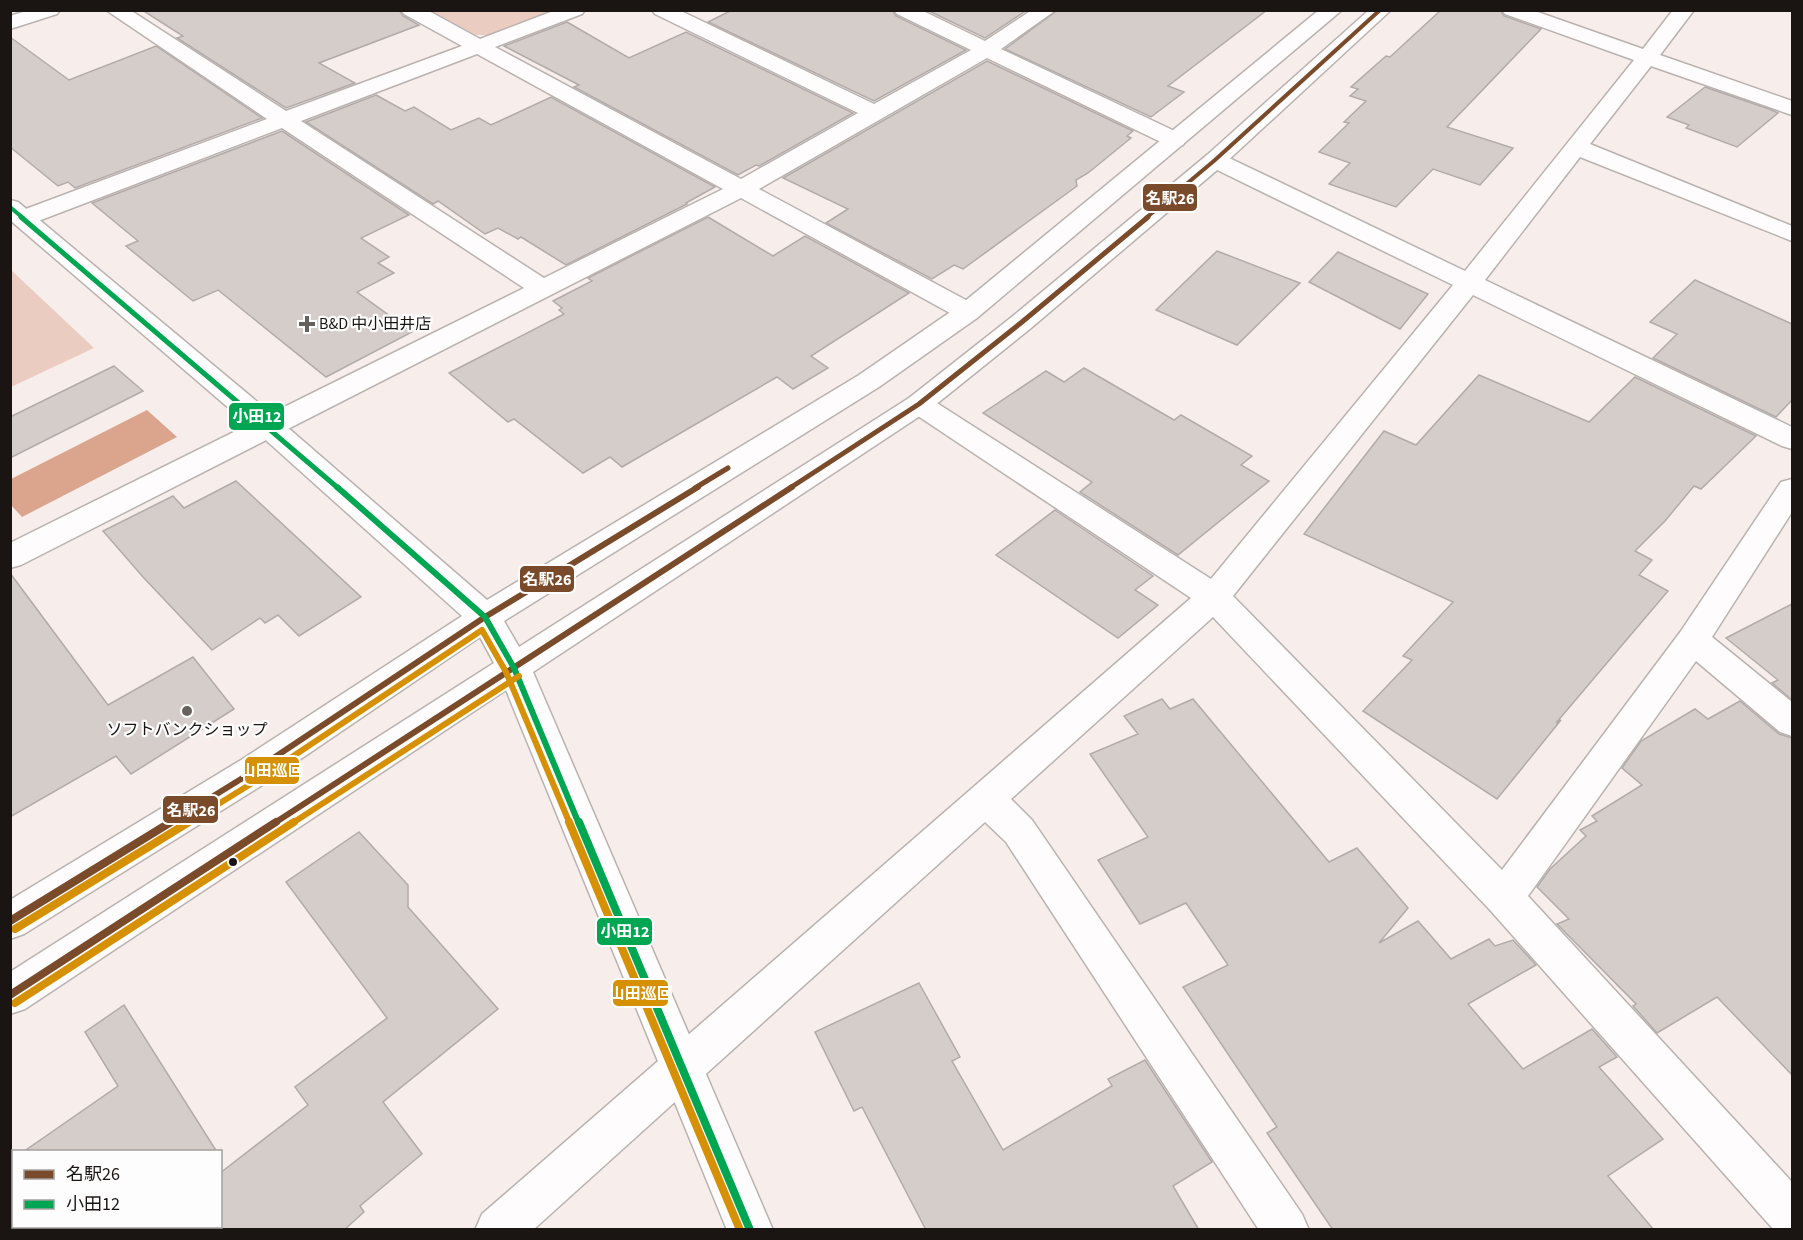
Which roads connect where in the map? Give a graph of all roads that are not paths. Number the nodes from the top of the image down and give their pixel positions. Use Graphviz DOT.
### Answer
graph roads {
  1 [pos="50,10"];
  2 [pos="116,10"];
  3 [pos="411,10"];
  4 [pos="575,10"];
  5 [pos="662,10"];
  6 [pos="904,10"];
  7 [pos="1046,10"];
  8 [pos="1332,10"];
  9 [pos="1381,10"];
  10 [pos="1512,10"];
  11 [pos="1684,10"];
  12 [pos="10,22"];
  13 [pos="477,47"];
  14 [pos="986,50"];
  15 [pos="1646,58"];
  16 [pos="1792,108"];
  17 [pos="876,113"];
  18 [pos="286,119"];
  19 [pos="1175,140"];
  20 [pos="1576,147"];
  21 [pos="1215,160"];
  22 [pos="743,188"];
  23 [pos="17,212"];
  24 [pos="1792,234"];
  25 [pos="1469,283"];
  26 [pos="543,289"];
  27 [pos="968,312"];
  28 [pos="918,404"];
  29 [pos="269,427"];
  30 [pos="1792,439"];
  31 [pos="1792,489"];
  32 [pos="10,557"];
  33 [pos="1214,597"];
  34 [pos="485,617"];
  35 [pos="1693,640"];
  36 [pos="514,668"];
  37 [pos="1792,722"];
  38 [pos="987,800"];
  39 [pos="1504,898"];
  40 [pos="10,921"];
  41 [pos="10,995"];
  42 [pos="683,1068"];
  43 [pos="1792,1215"];
  44 [pos="498,1230"];
  45 [pos="750,1230"];
  46 [pos="1286,1230"];
  1 -- 12 [label="street"];
  2 -- 18 [label="street"];
  3 -- 13 [label="street"];
  4 -- 13 [label="street"];
  5 -- 17 [label="street"];
  6 -- 14 [label="street"];
  7 -- 14 [label="street"];
  8 -- 19 [label="street"];
  9 -- 21 [label="street"];
  10 -- 15 [label="street"];
  11 -- 15 [label="street"];
  13 -- 18 [label="street"];
  13 -- 22 [label="street"];
  14 -- 17 [label="street"];
  14 -- 19 [label="street"];
  15 -- 16 [label="street"];
  15 -- 20 [label="street"];
  17 -- 22 [label="street"];
  18 -- 23 [label="street"];
  18 -- 26 [label="street"];
  19 -- 27 [label="street"];
  20 -- 24 [label="street"];
  20 -- 25 [label="street"];
  21 -- 25 [label="street"];
  21 -- 28 [label="street"];
  22 -- 26 [label="street"];
  22 -- 27 [label="street"];
  23 -- 29 [label="street"];
  25 -- 30 [label="street"];
  25 -- 33 [label="street"];
  26 -- 29 [label="street"];
  27 -- 34 [label="street"];
  28 -- 33 [label="street"];
  28 -- 36 [label="street"];
  29 -- 32 [label="street"];
  29 -- 34 [label="street"];
  31 -- 35 [label="street"];
  33 -- 38 [label="street"];
  33 -- 39 [label="street"];
  34 -- 36 [label="street"];
  34 -- 40 [label="street"];
  35 -- 37 [label="street"];
  35 -- 39 [label="street"];
  36 -- 41 [label="street"];
  36 -- 42 [label="street"];
  38 -- 42 [label="street"];
  38 -- 46 [label="street"];
  39 -- 43 [label="street"];
  42 -- 44 [label="street"];
  42 -- 45 [label="street"];
}
